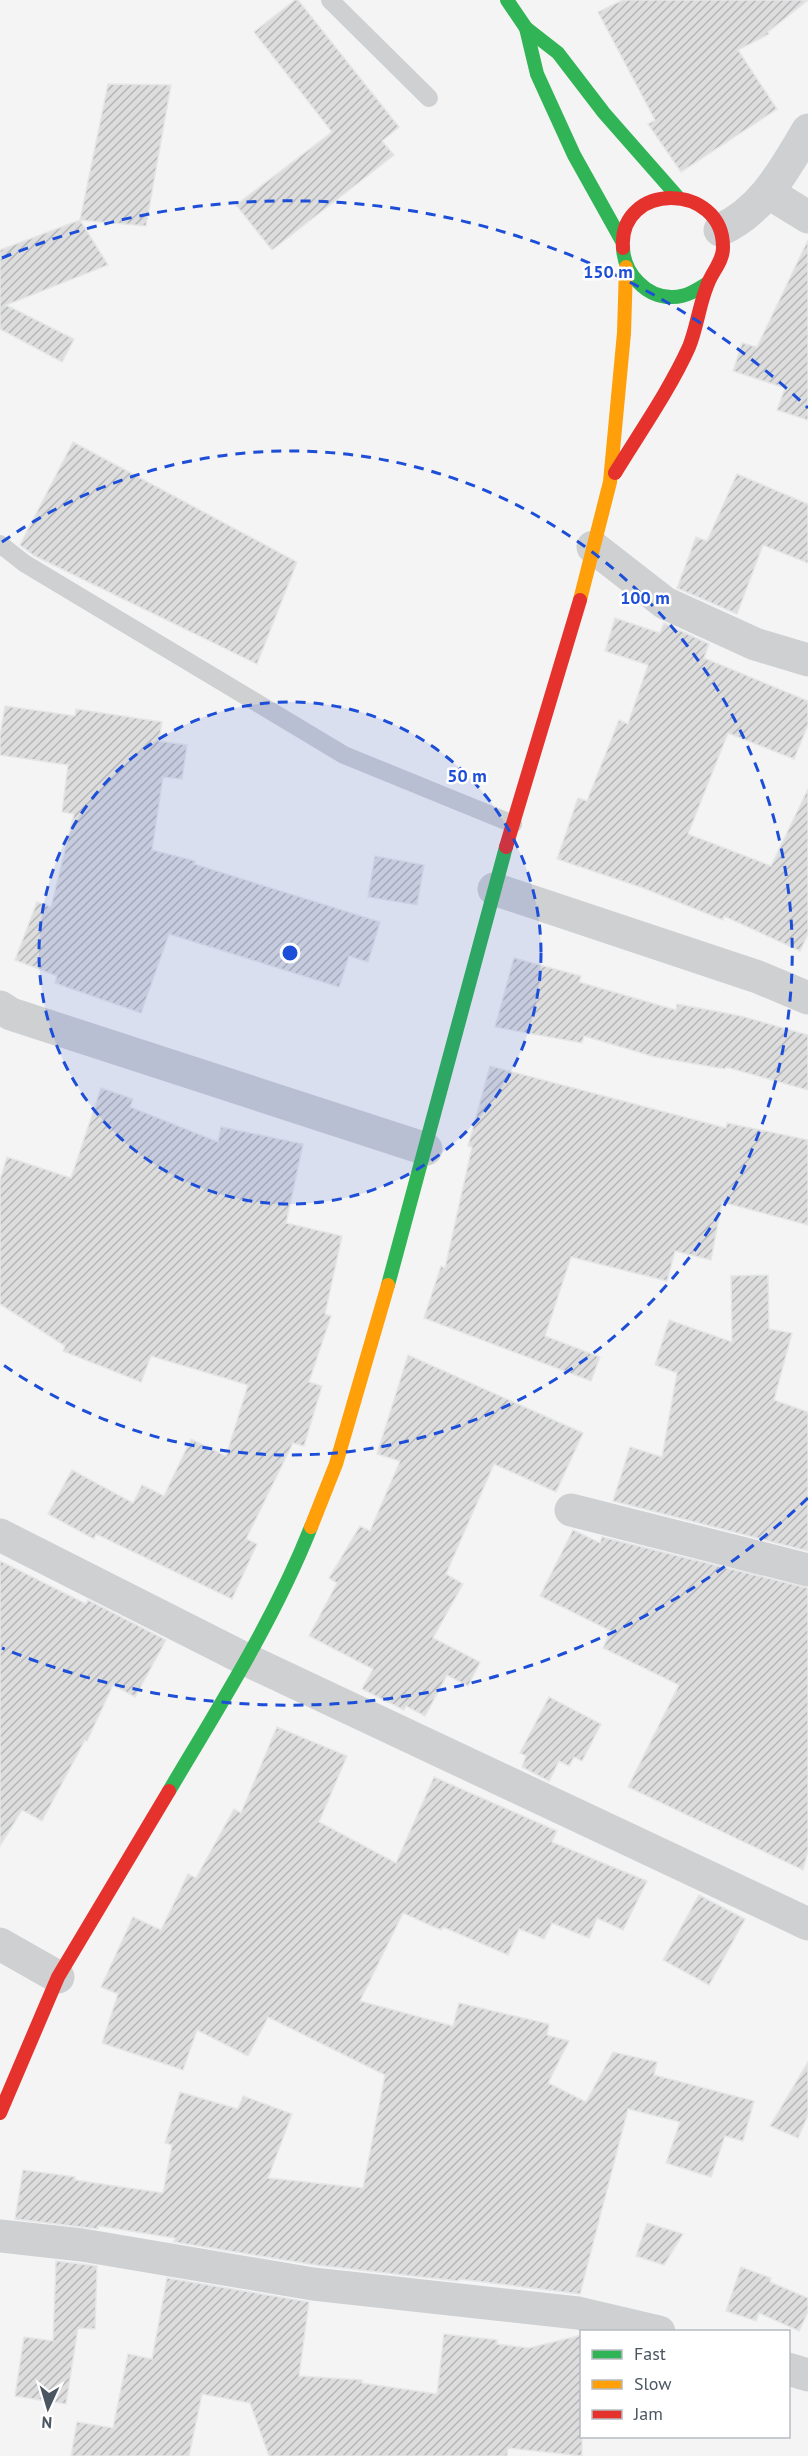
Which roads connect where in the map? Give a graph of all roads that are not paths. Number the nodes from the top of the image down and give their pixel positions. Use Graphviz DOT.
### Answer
graph roads {
  1 [pos="330,0"];
  2 [pos="507,0"];
  3 [pos="526,28"];
  4 [pos="429,98"];
  5 [pos="808,130"];
  6 [pos="769,193"];
  7 [pos="677,196"];
  8 [pos="808,217"];
  9 [pos="720,230"];
  10 [pos="622,241"];
  11 [pos="626,267"];
  12 [pos="708,283"];
  13 [pos="610,482"];
  14 [pos="0,544"];
  15 [pos="593,547"];
  16 [pos="808,660"];
  17 [pos="513,824"];
  18 [pos="494,889"];
  19 [pos="808,998"];
  20 [pos="0,1007"];
  21 [pos="426,1149"];
  22 [pos="571,1510"];
  23 [pos="0,1535"];
  24 [pos="808,1570"];
  25 [pos="247,1660"];
  26 [pos="808,1924"];
  27 [pos="0,1944"];
  28 [pos="58,1977"];
  29 [pos="0,2114"];
  30 [pos="0,2236"];
  31 [pos="654,2330"];
  32 [pos="790,2369"];
  33 [pos="808,2375"];
  1 -- 4 [label="lane"];
  2 -- 3 [label="street"];
  3 -- 7 [label="street"];
  3 -- 10 [label="street"];
  5 -- 6 [label="street"];
  6 -- 8 [label="street"];
  6 -- 9 [label="street"];
  7 -- 9 [label="street"];
  7 -- 10 [label="street"];
  9 -- 12 [label="street"];
  10 -- 11 [label="street"];
  11 -- 12 [label="street"];
  11 -- 13 [label="street"];
  12 -- 13 [label="street"];
  13 -- 15 [label="street"];
  14 -- 17 [label="lane"];
  15 -- 16 [label="street"];
  15 -- 17 [label="street"];
  17 -- 18 [label="street"];
  18 -- 19 [label="street"];
  18 -- 21 [label="street"];
  20 -- 21 [label="street"];
  21 -- 25 [label="street"];
  22 -- 24 [label="street"];
  23 -- 25 [label="street"];
  25 -- 26 [label="street"];
  25 -- 28 [label="street"];
  27 -- 28 [label="street"];
  28 -- 29 [label="street"];
  30 -- 31 [label="street"];
  32 -- 33 [label="street"];
}
